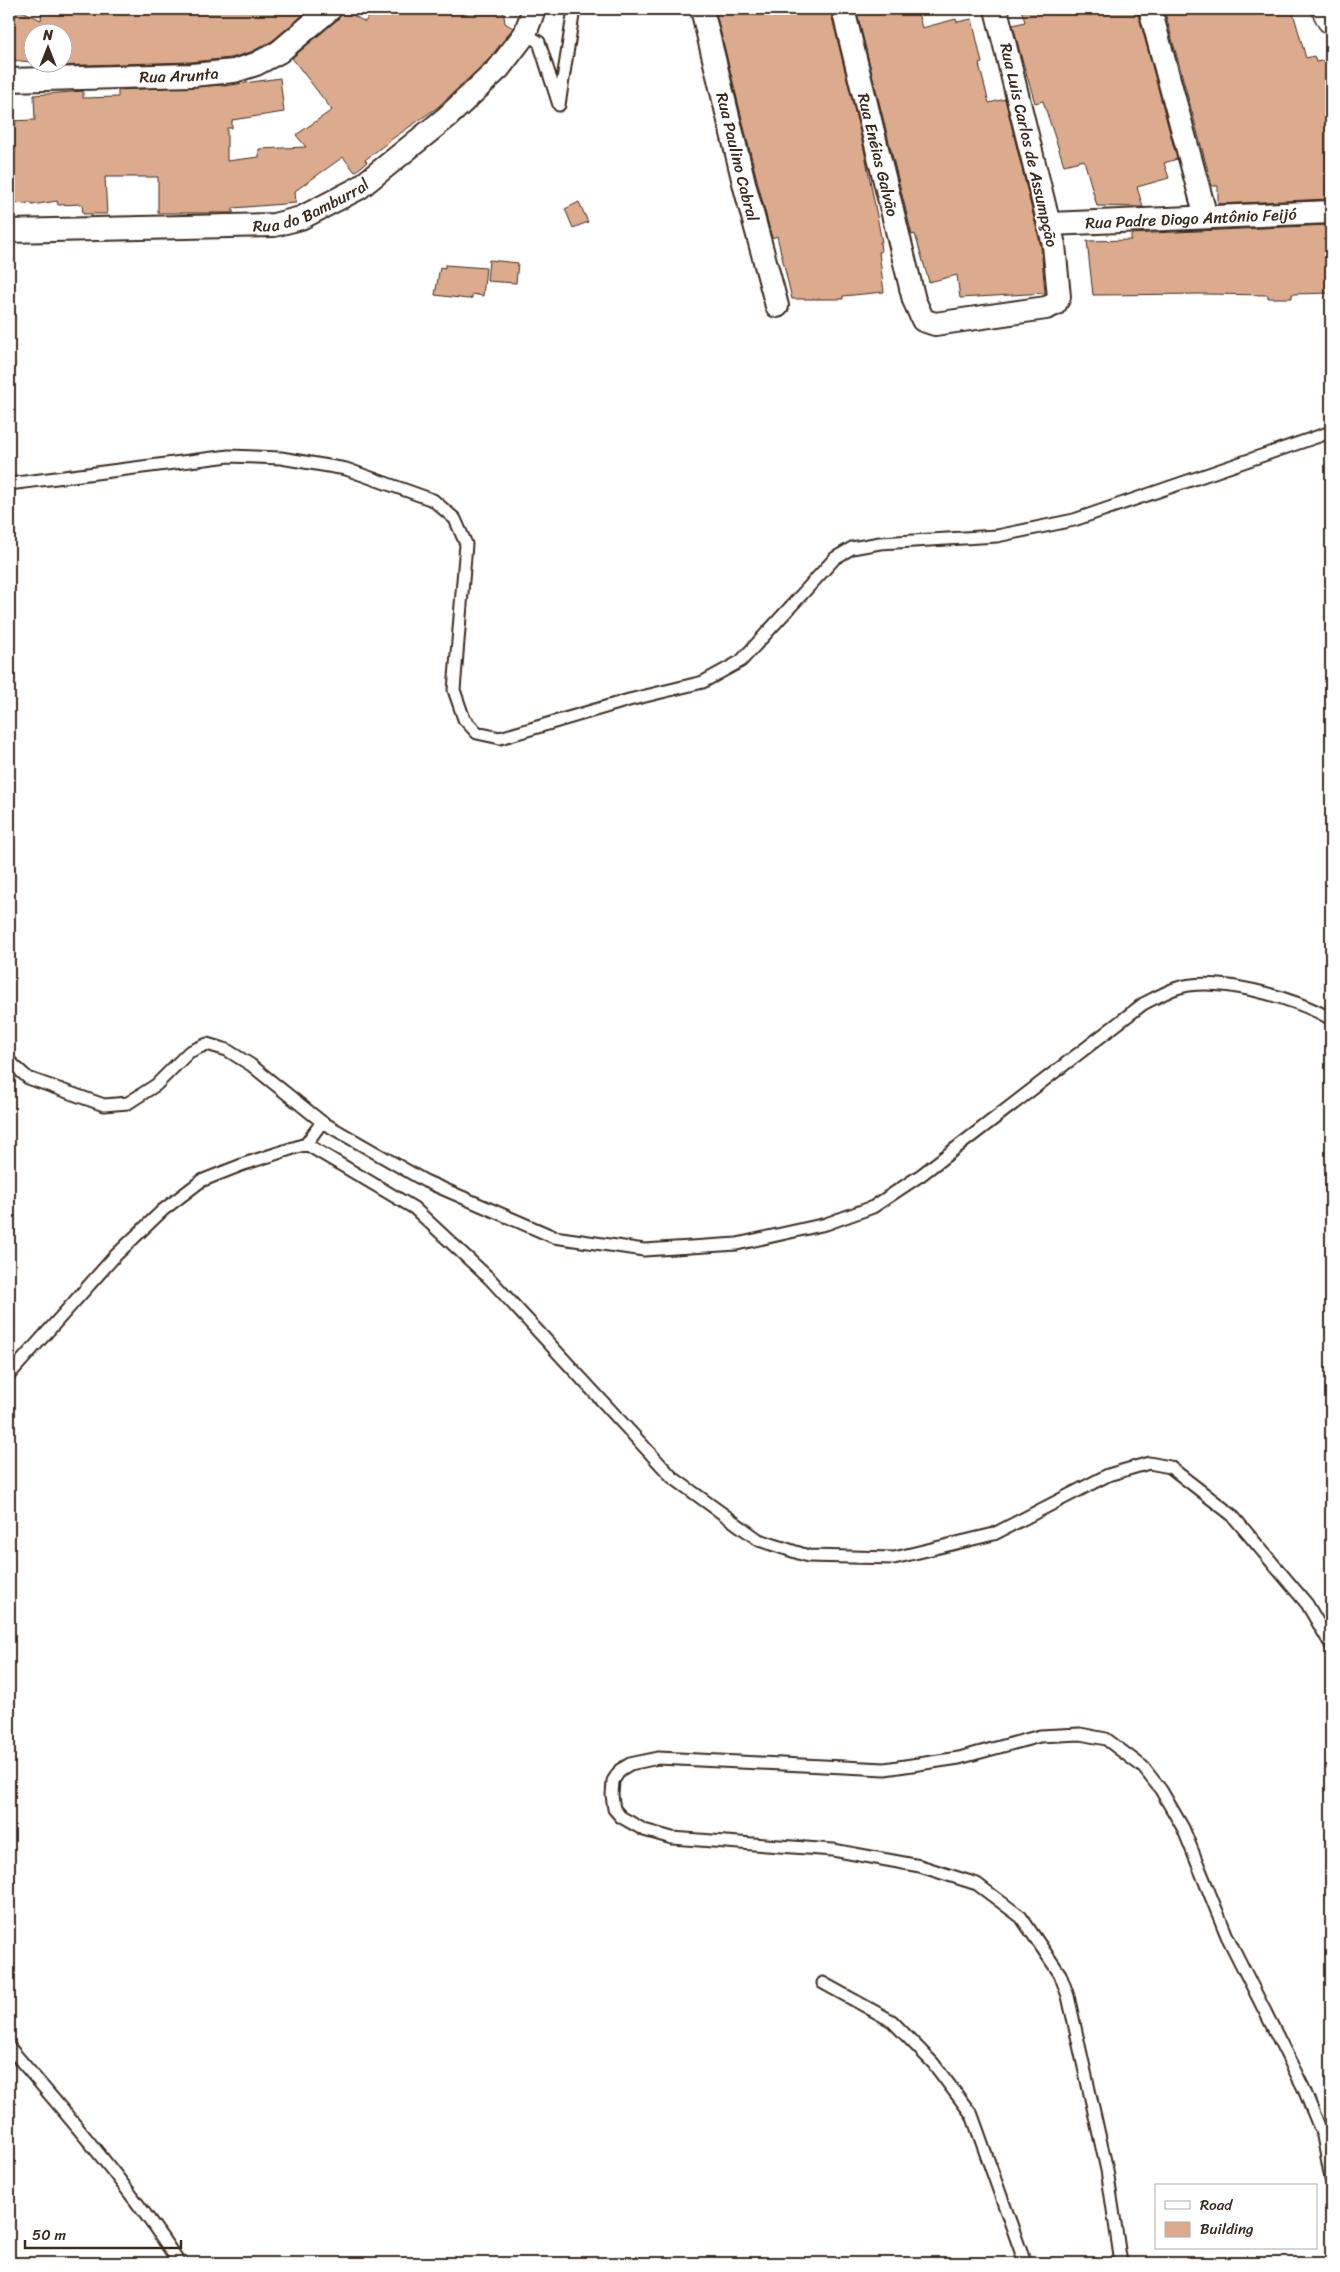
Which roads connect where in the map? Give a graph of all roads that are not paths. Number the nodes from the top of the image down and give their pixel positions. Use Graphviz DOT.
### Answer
graph roads {
  1 [pos="330,9"];
  2 [pos="534,9"];
  3 [pos="574,9"];
  4 [pos="702,9"];
  5 [pos="842,9"];
  6 [pos="996,9"];
  7 [pos="1150,9"];
  8 [pos="1326,9"];
  9 [pos="1331,19"];
  10 [pos="525,34"];
  11 [pos="9,80"];
  12 [pos="1331,212"];
  13 [pos="1206,217"];
  14 [pos="1050,224"];
  15 [pos="9,231"];
  16 [pos="1059,282"];
  17 [pos="777,306"];
  18 [pos="1331,432"];
  19 [pos="9,484"];
  20 [pos="1331,1018"];
  21 [pos="9,1061"];
  22 [pos="322,1122"];
  23 [pos="306,1144"];
  24 [pos="9,1375"];
  25 [pos="1331,1644"];
  26 [pos="823,1982"];
  27 [pos="9,2047"];
  28 [pos="1331,2180"];
  29 [pos="179,2263"];
  30 [pos="1025,2263"];
  31 [pos="1121,2263"];
  1 -- 11 [label="street, Rua Arunta"];
  2 -- 10 [label="street, Rua do Bamburral"];
  3 -- 10 [label="lane"];
  4 -- 17 [label="street, Rua Paulino Cabral"];
  5 -- 16 [label="street, Rua Enéias Galvão"];
  6 -- 14 [label="street, Rua Luis Carlos de Assumpção"];
  7 -- 13 [label="street"];
  8 -- 9 [label="main road"];
  10 -- 15 [label="street, Rua do Bamburral"];
  12 -- 13 [label="street, Rua Padre Diogo Antônio Feijó"];
  13 -- 14 [label="street, Rua Padre Diogo Antônio Feijó"];
  14 -- 16 [label="street, Rua Luis Carlos de Assumpção"];
  18 -- 19 [label="lane"];
  20 -- 22 [label="lane"];
  21 -- 22 [label="lane"];
  22 -- 23 [label="lane"];
  23 -- 24 [label="lane"];
  23 -- 25 [label="lane"];
  26 -- 30 [label="lane"];
  27 -- 29 [label="lane"];
  28 -- 31 [label="lane"];
}
